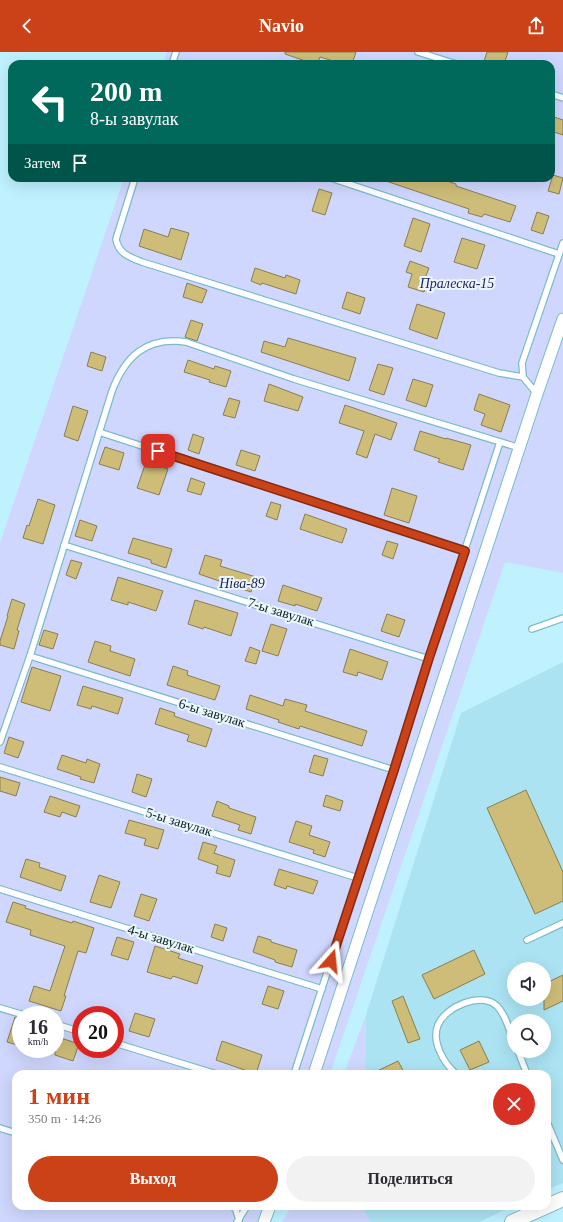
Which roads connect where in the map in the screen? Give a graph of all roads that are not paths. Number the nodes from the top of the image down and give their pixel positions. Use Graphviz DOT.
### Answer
graph roads {
  1 [pos="418,52"];
  2 [pos="443,60"];
  3 [pos="134,182"];
  4 [pos="342,182"];
  5 [pos="563,243"];
  6 [pos="559,254"];
  7 [pos="563,319"];
  8 [pos="523,377"];
  9 [pos="537,394"];
  10 [pos="99,432"];
  11 [pos="500,442"];
  12 [pos="520,448"];
  13 [pos="64,545"];
  14 [pos="465,551"];
  15 [pos="563,618"];
  16 [pos="532,629"];
  17 [pos="30,656"];
  18 [pos="429,658"];
  19 [pos="0,742"];
  20 [pos="0,767"];
  21 [pos="394,770"];
  22 [pos="358,878"];
  23 [pos="0,889"];
  24 [pos="563,923"];
  25 [pos="527,940"];
  26 [pos="322,989"];
  27 [pos="0,1008"];
  28 [pos="12,1012"];
  29 [pos="507,1026"];
  30 [pos="124,1046"];
  31 [pos="521,1058"];
  32 [pos="203,1070"];
  33 [pos="295,1070"];
  34 [pos="315,1070"];
  35 [pos="452,1070"];
  36 [pos="525,1070"];
  37 [pos="0,1128"];
  38 [pos="12,1132"];
  39 [pos="551,1132"];
  40 [pos="563,1160"];
  41 [pos="563,1199"];
  42 [pos="551,1204"];
  43 [pos="236,1210"];
  44 [pos="245,1210"];
  45 [pos="268,1210"];
  46 [pos="539,1210"];
  47 [pos="238,1221"];
  48 [pos="264,1222"];
  49 [pos="512,1222"];
  1 -- 2 [label="lane"];
  3 -- 8 [label="lane"];
  4 -- 6 [label="lane"];
  5 -- 6 [label="lane"];
  6 -- 8 [label="lane"];
  7 -- 9 [label="street"];
  8 -- 9 [label="lane"];
  9 -- 12 [label="street"];
  10 -- 11 [label="lane"];
  10 -- 13 [label="lane"];
  10 -- 14 [label="lane"];
  11 -- 12 [label="lane"];
  11 -- 14 [label="lane"];
  12 -- 34 [label="street"];
  13 -- 17 [label="lane"];
  13 -- 18 [label="lane, 7-ы завулак"];
  14 -- 18 [label="lane"];
  15 -- 16 [label="lane"];
  17 -- 19 [label="lane"];
  17 -- 21 [label="lane, 6-ы завулак"];
  18 -- 21 [label="lane"];
  20 -- 22 [label="lane, 5-ы завулак"];
  21 -- 22 [label="lane"];
  22 -- 26 [label="lane"];
  23 -- 26 [label="lane, 4-ы завулак"];
  24 -- 25 [label="lane"];
  26 -- 33 [label="lane"];
  27 -- 28 [label="lane"];
  29 -- 35 [label="lane"];
  30 -- 32 [label="lane"];
  31 -- 36 [label="lane"];
  37 -- 38 [label="lane"];
  39 -- 40 [label="lane"];
  41 -- 42 [label="street"];
  43 -- 47 [label="lane"];
  44 -- 47 [label="lane"];
  45 -- 48 [label="street"];
  46 -- 49 [label="street"];
}
